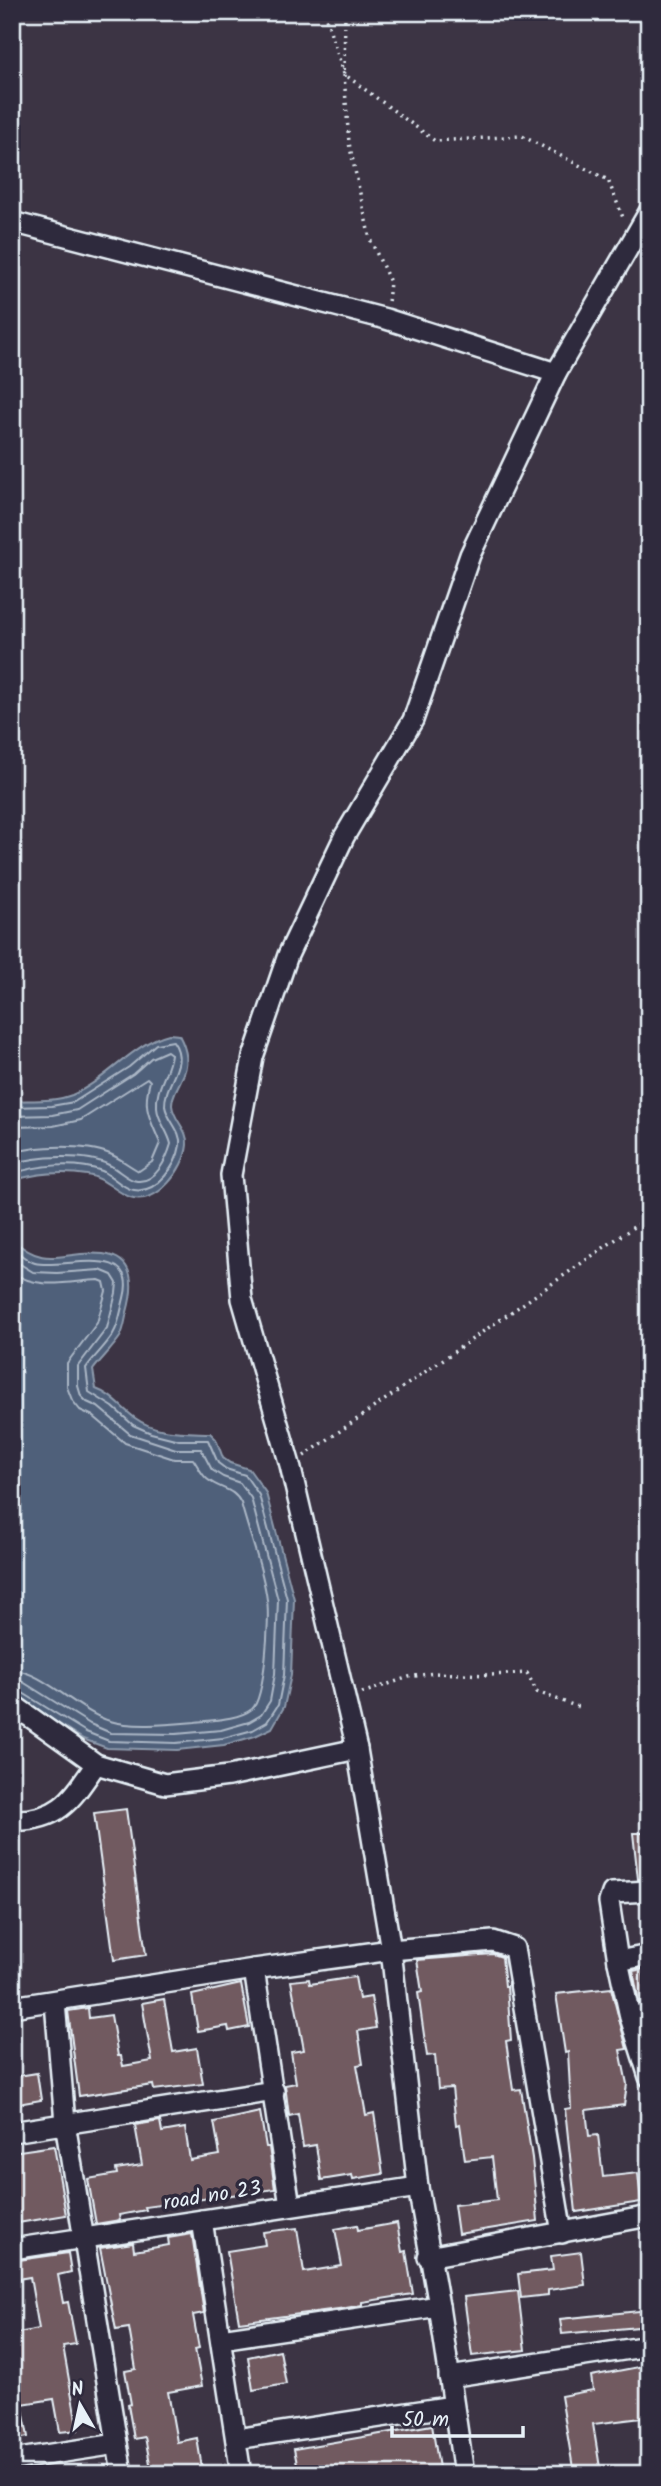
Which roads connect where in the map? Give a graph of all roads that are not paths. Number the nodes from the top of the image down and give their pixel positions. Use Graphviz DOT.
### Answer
graph roads {
  1 [pos="649,212"];
  2 [pos="12,222"];
  3 [pos="556,373"];
  4 [pos="12,1704"];
  5 [pos="357,1749"];
  6 [pos="96,1763"];
  7 [pos="12,1820"];
  8 [pos="649,1891"];
  9 [pos="391,1950"];
  10 [pos="649,1955"];
  11 [pos="618,1961"];
  12 [pos="254,1969"];
  13 [pos="55,2002"];
  14 [pos="12,2007"];
  15 [pos="639,2015"];
  16 [pos="649,2077"];
  17 [pos="274,2091"];
  18 [pos="65,2123"];
  19 [pos="12,2132"];
  20 [pos="418,2187"];
  21 [pos="290,2206"];
  22 [pos="649,2216"];
  23 [pos="202,2220"];
  24 [pos="562,2233"];
  25 [pos="84,2238"];
  26 [pos="12,2249"];
  27 [pos="428,2257"];
  28 [pos="439,2306"];
  29 [pos="221,2339"];
  30 [pos="649,2346"];
  31 [pos="449,2377"];
  32 [pos="453,2406"];
  33 [pos="236,2439"];
  34 [pos="117,2444"];
  35 [pos="12,2460"];
  36 [pos="122,2474"];
  37 [pos="241,2474"];
  38 [pos="464,2474"];
  1 -- 3 [label="street"];
  2 -- 3 [label="street"];
  3 -- 5 [label="street"];
  4 -- 6 [label="street"];
  5 -- 6 [label="street"];
  5 -- 9 [label="street"];
  6 -- 7 [label="street"];
  8 -- 11 [label="street"];
  9 -- 12 [label="street"];
  9 -- 20 [label="street"];
  9 -- 24 [label="street"];
  10 -- 11 [label="street"];
  11 -- 15 [label="street"];
  12 -- 13 [label="street"];
  12 -- 17 [label="street"];
  13 -- 14 [label="street"];
  13 -- 18 [label="street"];
  15 -- 16 [label="street"];
  17 -- 18 [label="street"];
  17 -- 21 [label="street"];
  18 -- 19 [label="street"];
  18 -- 25 [label="street"];
  20 -- 21 [label="street, road no 23"];
  20 -- 27 [label="street"];
  21 -- 23 [label="street, road no 23"];
  22 -- 24 [label="street"];
  23 -- 25 [label="street, road no 23"];
  23 -- 29 [label="street"];
  24 -- 27 [label="street"];
  25 -- 26 [label="street, road no 23"];
  25 -- 34 [label="street"];
  27 -- 28 [label="street"];
  28 -- 29 [label="street"];
  28 -- 31 [label="street"];
  29 -- 33 [label="street"];
  30 -- 31 [label="street"];
  31 -- 32 [label="street"];
  32 -- 33 [label="street"];
  32 -- 38 [label="street"];
  33 -- 37 [label="street"];
  34 -- 35 [label="street"];
  34 -- 36 [label="street"];
}
